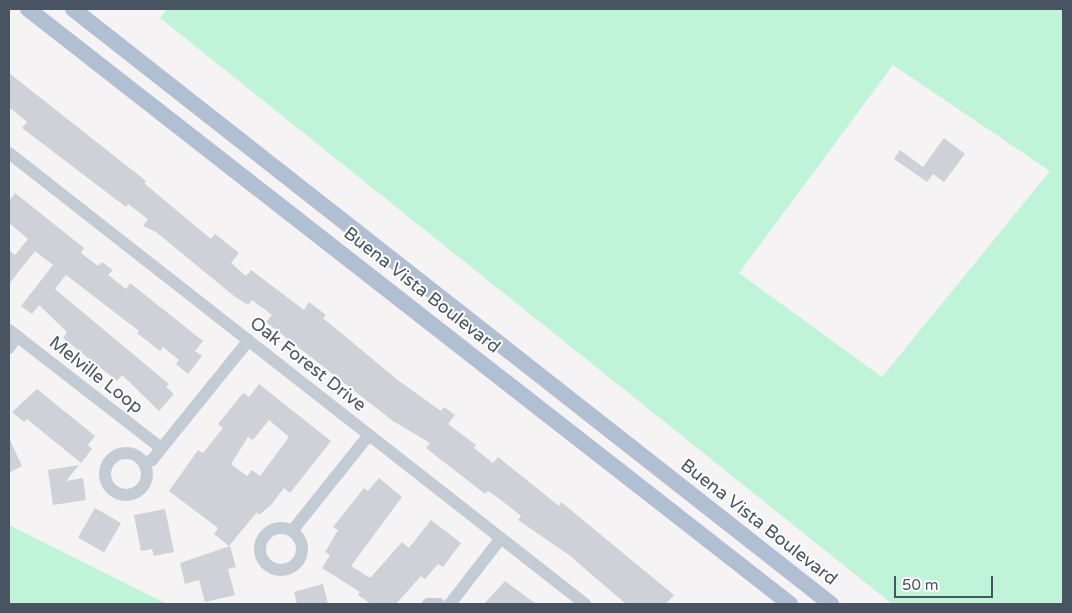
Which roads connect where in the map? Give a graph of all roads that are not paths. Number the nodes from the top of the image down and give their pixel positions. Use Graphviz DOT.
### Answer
graph roads {
  1 [pos="28,9"];
  2 [pos="73,9"];
  3 [pos="9,153"];
  4 [pos="13,333"];
  5 [pos="249,340"];
  6 [pos="9,348"];
  7 [pos="369,435"];
  8 [pos="161,448"];
  9 [pos="144,463"];
  10 [pos="292,531"];
  11 [pos="501,538"];
  12 [pos="428,604"];
  13 [pos="439,604"];
  14 [pos="450,604"];
  15 [pos="585,604"];
  16 [pos="790,604"];
  17 [pos="831,604"];
  1 -- 16 [label="main road, Buena Vista Boulevard"];
  2 -- 17 [label="main road, Buena Vista Boulevard"];
  3 -- 5 [label="street, Oak Forest Drive"];
  4 -- 6 [label="street"];
  4 -- 8 [label="street, Melville Loop"];
  5 -- 7 [label="street, Oak Forest Drive"];
  5 -- 8 [label="street"];
  7 -- 10 [label="street"];
  7 -- 11 [label="street, Oak Forest Drive"];
  8 -- 9 [label="street"];
  11 -- 14 [label="street"];
  11 -- 15 [label="street, Oak Forest Drive"];
  12 -- 13 [label="street"];
}
